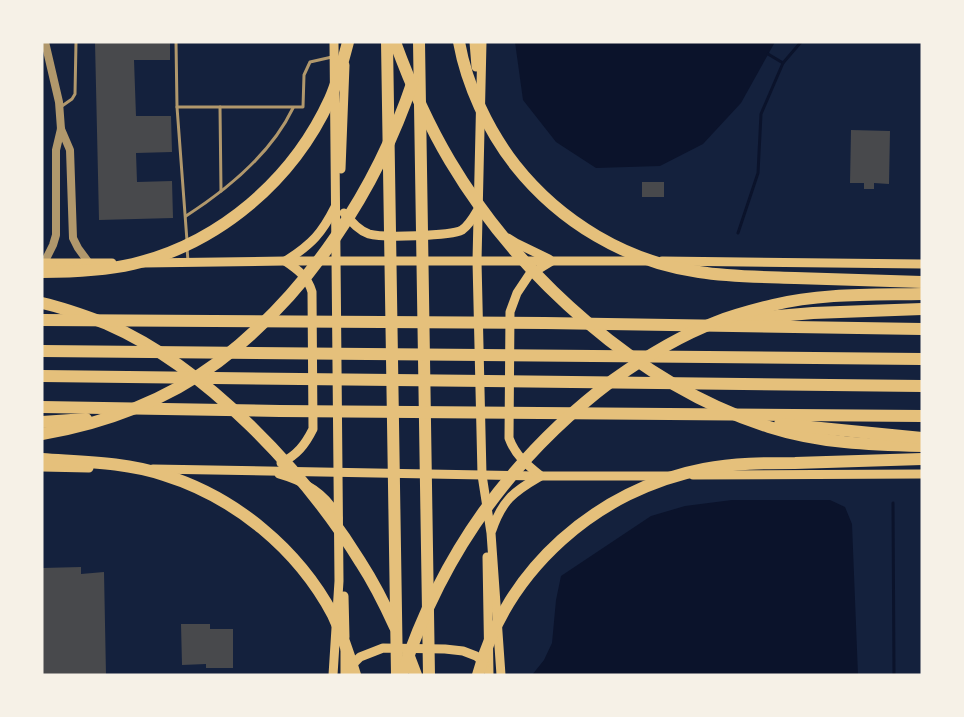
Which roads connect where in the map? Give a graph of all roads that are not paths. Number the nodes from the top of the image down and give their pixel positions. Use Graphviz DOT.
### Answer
graph roads {
  1 [pos="45,42"];
  2 [pos="76,42"];
  3 [pos="176,42"];
  4 [pos="334,42"];
  5 [pos="347,42"];
  6 [pos="387,42"];
  7 [pos="395,42"];
  8 [pos="419,42"];
  9 [pos="424,42"];
  10 [pos="459,42"];
  11 [pos="474,42"];
  12 [pos="482,42"];
  13 [pos="334,56"];
  14 [pos="60,107"];
  15 [pos="220,107"];
  16 [pos="293,107"];
  17 [pos="177,108"];
  18 [pos="61,129"];
  19 [pos="222,191"];
  20 [pos="336,204"];
  21 [pos="478,209"];
  22 [pos="186,216"];
  23 [pos="285,261"];
  24 [pos="337,261"];
  25 [pos="477,261"];
  26 [pos="552,261"];
  27 [pos="89,263"];
  28 [pos="188,264"];
  29 [pos="922,264"];
  30 [pos="42,266"];
  31 [pos="922,282"];
  32 [pos="922,294"];
  33 [pos="42,303"];
  34 [pos="922,309"];
  35 [pos="42,320"];
  36 [pos="655,326"];
  37 [pos="922,329"];
  38 [pos="42,351"];
  39 [pos="922,359"];
  40 [pos="42,376"];
  41 [pos="922,386"];
  42 [pos="42,407"];
  43 [pos="205,410"];
  44 [pos="683,414"];
  45 [pos="922,416"];
  46 [pos="42,422"];
  47 [pos="42,434"];
  48 [pos="922,438"];
  49 [pos="922,446"];
  50 [pos="42,459"];
  51 [pos="922,459"];
  52 [pos="42,467"];
  53 [pos="256,471"];
  54 [pos="339,472"];
  55 [pos="922,474"];
  56 [pos="482,475"];
  57 [pos="541,476"];
  58 [pos="339,521"];
  59 [pos="491,533"];
  60 [pos="333,675"];
  61 [pos="344,675"];
  62 [pos="355,675"];
  63 [pos="400,675"];
  64 [pos="416,675"];
  65 [pos="429,675"];
  66 [pos="478,675"];
  67 [pos="489,675"];
  68 [pos="494,675"];
  69 [pos="501,675"];
  1 -- 14 [label="street"];
  2 -- 14 [label="lane"];
  3 -- 17 [label="lane"];
  4 -- 13 [label="main road"];
  5 -- 30 [label="highway"];
  5 -- 61 [label="main road"];
  6 -- 63 [label="highway"];
  7 -- 49 [label="highway"];
  8 -- 65 [label="highway"];
  9 -- 47 [label="highway"];
  10 -- 31 [label="highway"];
  11 -- 67 [label="main road"];
  12 -- 21 [label="main road"];
  13 -- 16 [label="lane"];
  13 -- 20 [label="main road"];
  14 -- 18 [label="street"];
  15 -- 16 [label="lane"];
  15 -- 17 [label="lane"];
  15 -- 19 [label="lane"];
  16 -- 19 [label="lane"];
  17 -- 22 [label="lane"];
  18 -- 27 [label="street"];
  18 -- 30 [label="street"];
  19 -- 22 [label="lane"];
  20 -- 21 [label="main road"];
  20 -- 23 [label="main road"];
  20 -- 24 [label="main road"];
  21 -- 25 [label="main road"];
  21 -- 26 [label="main road"];
  22 -- 28 [label="lane"];
  23 -- 24 [label="main road"];
  23 -- 28 [label="main road"];
  23 -- 53 [label="main road"];
  24 -- 25 [label="main road"];
  24 -- 54 [label="main road"];
  25 -- 26 [label="main road"];
  25 -- 56 [label="main road"];
  26 -- 29 [label="main road"];
  26 -- 57 [label="main road"];
  27 -- 28 [label="main road"];
  27 -- 30 [label="main road"];
  32 -- 63 [label="highway"];
  33 -- 64 [label="highway"];
  34 -- 36 [label="highway"];
  35 -- 36 [label="highway"];
  36 -- 37 [label="highway"];
  38 -- 39 [label="highway"];
  40 -- 41 [label="highway"];
  42 -- 43 [label="highway"];
  43 -- 44 [label="highway"];
  43 -- 46 [label="highway"];
  44 -- 45 [label="highway"];
  44 -- 48 [label="highway"];
  50 -- 62 [label="highway"];
  51 -- 66 [label="highway"];
  52 -- 53 [label="main road"];
  53 -- 54 [label="main road"];
  53 -- 58 [label="main road"];
  54 -- 56 [label="main road"];
  54 -- 58 [label="main road"];
  55 -- 57 [label="main road"];
  56 -- 57 [label="main road"];
  56 -- 59 [label="main road"];
  57 -- 59 [label="main road"];
  58 -- 60 [label="main road"];
  59 -- 69 [label="main road"];
  61 -- 68 [label="main road"];
}
